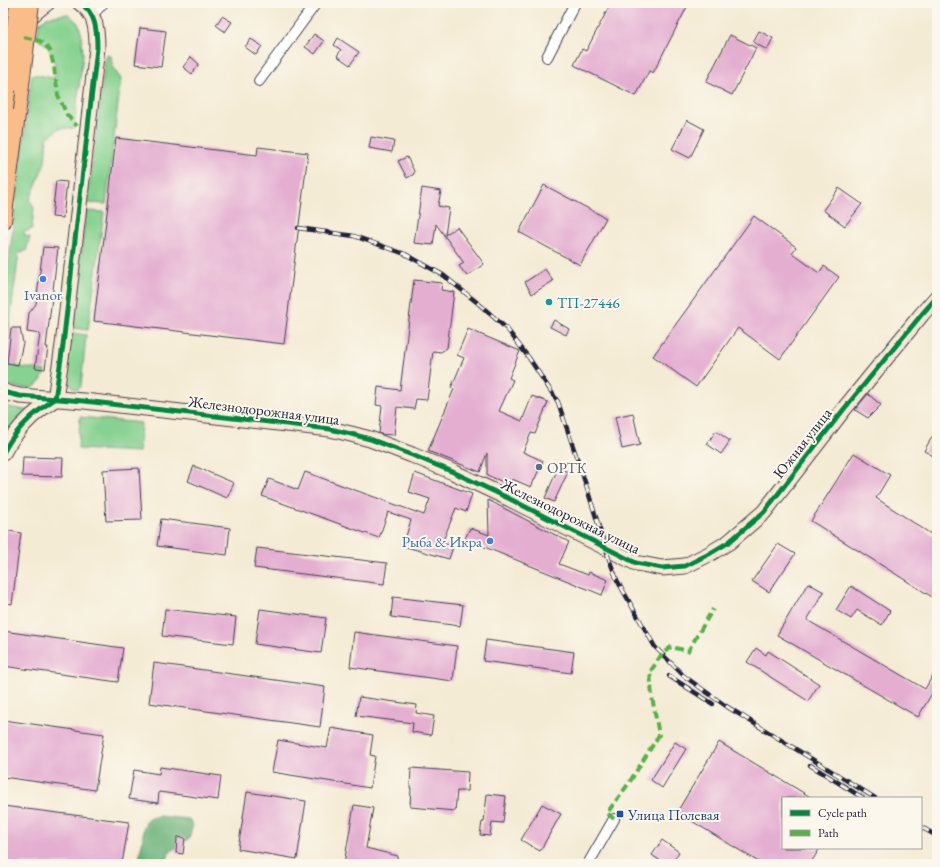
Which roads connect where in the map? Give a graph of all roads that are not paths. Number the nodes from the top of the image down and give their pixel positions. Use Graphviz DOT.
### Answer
graph roads {
  1 [pos="18,3"];
  2 [pos="31,3"];
  3 [pos="47,3"];
  4 [pos="80,3"];
  5 [pos="103,3"];
  6 [pos="316,3"];
  7 [pos="575,3"];
  8 [pos="92,15"];
  9 [pos="3,52"];
  10 [pos="547,57"];
  11 [pos="259,81"];
  12 [pos="3,125"];
  13 [pos="3,221"];
  14 [pos="937,297"];
  15 [pos="3,391"];
  16 [pos="55,399"];
  17 [pos="3,453"];
  18 [pos="662,568"];
  19 [pos="614,820"];
  20 [pos="588,864"];
  1 -- 12 [label="main road, bridge"];
  2 -- 13 [label="main road, bridge"];
  3 -- 9 [label="street"];
  4 -- 8 [label="street"];
  5 -- 8 [label="street"];
  6 -- 11 [label="street"];
  7 -- 10 [label="street"];
  8 -- 16 [label="street"];
  14 -- 18 [label="street, Южная улица"];
  15 -- 16 [label="street, Железнодорожная улица"];
  16 -- 17 [label="street"];
  16 -- 18 [label="street, Железнодорожная улица"];
  19 -- 20 [label="street"];
}
